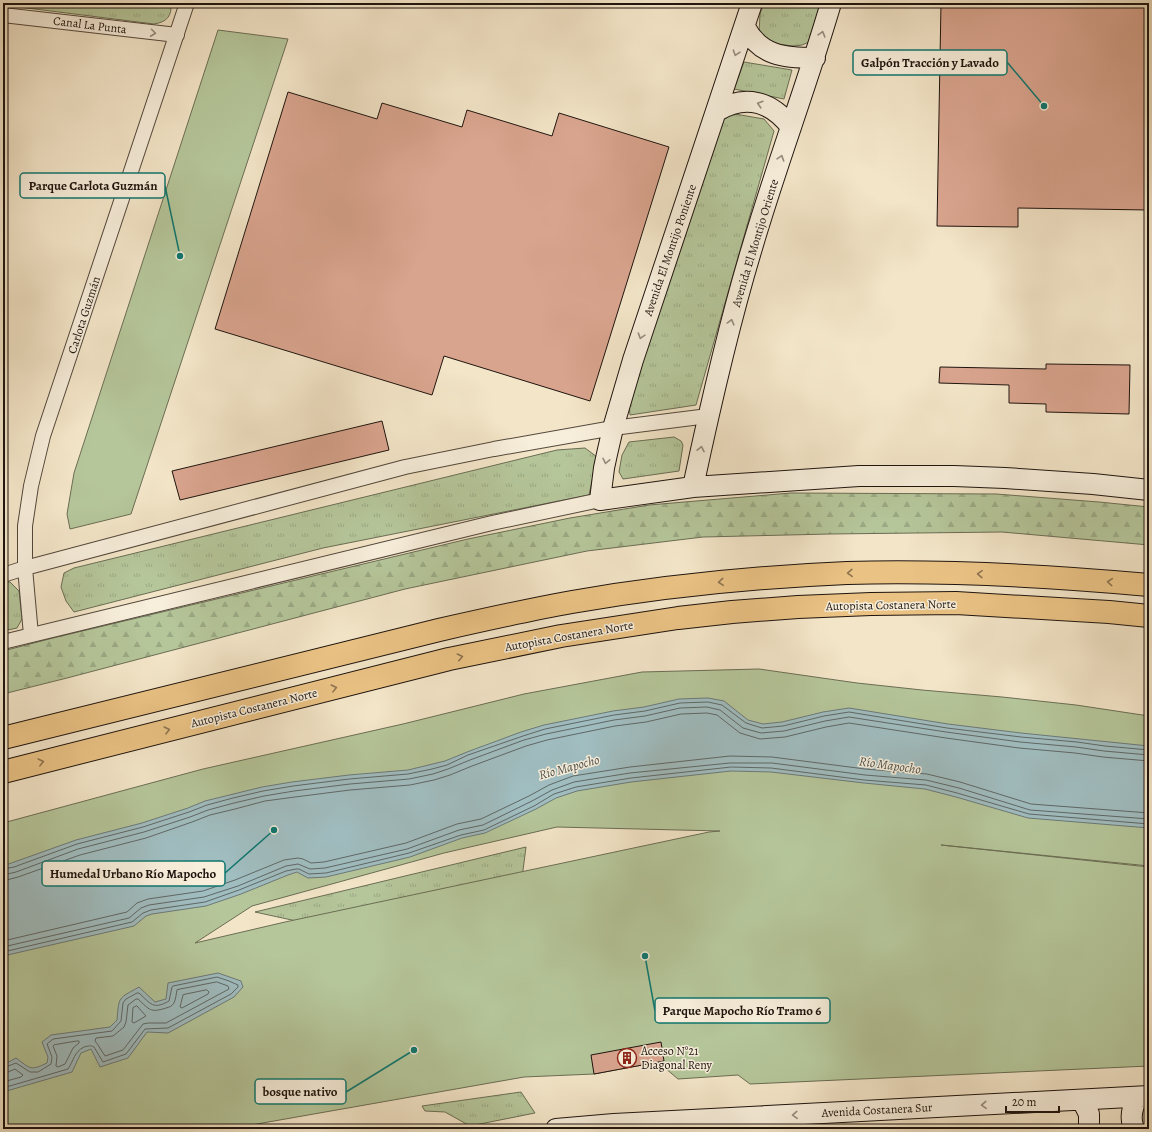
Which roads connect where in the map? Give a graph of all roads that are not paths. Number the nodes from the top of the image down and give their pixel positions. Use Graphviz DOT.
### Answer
graph roads {
  1 [pos="187,3"];
  2 [pos="752,3"];
  3 [pos="831,3"];
  4 [pos="3,15"];
  5 [pos="745,27"];
  6 [pos="177,35"];
  7 [pos="815,58"];
  8 [pos="717,112"];
  9 [pos="791,127"];
  10 [pos="708,416"];
  11 [pos="613,428"];
  12 [pos="693,487"];
  13 [pos="1149,490"];
  14 [pos="600,500"];
  15 [pos="25,568"];
  16 [pos="3,575"];
  17 [pos="1149,585"];
  18 [pos="1149,616"];
  19 [pos="31,636"];
  20 [pos="3,642"];
  21 [pos="3,738"];
  22 [pos="3,772"];
  23 [pos="1144,1097"];
  24 [pos="1082,1100"];
  25 [pos="614,1127"];
  26 [pos="556,1129"];
  27 [pos="1089,1129"];
  28 [pos="1134,1129"];
  1 -- 6 [label="street, Carlota Guzmán"];
  2 -- 5 [label="street, Avenida El Montijo Poniente"];
  7 -- 3 [label="street, Avenida El Montijo Oriente, one-way"];
  4 -- 6 [label="street, Canal La Punta, one-way"];
  5 -- 7 [label="street"];
  5 -- 8 [label="street, Avenida El Montijo Poniente, one-way"];
  6 -- 15 [label="street, Carlota Guzmán"];
  7 -- 9 [label="street, Avenida El Montijo Oriente"];
  9 -- 8 [label="street, one-way"];
  8 -- 11 [label="street, Avenida El Montijo Poniente, one-way"];
  10 -- 9 [label="street, Avenida El Montijo Oriente, one-way"];
  10 -- 11 [label="street"];
  12 -- 10 [label="street, Avenida El Montijo Oriente, one-way"];
  11 -- 14 [label="street, Avenida El Montijo Poniente, one-way"];
  11 -- 15 [label="street"];
  12 -- 13 [label="street"];
  12 -- 14 [label="street"];
  14 -- 19 [label="street"];
  15 -- 16 [label="street"];
  15 -- 19 [label="street, Carlota Guzmán"];
  17 -- 21 [label="highway, one-way"];
  22 -- 18 [label="highway, Autopista Costanera Norte, one-way"];
  19 -- 20 [label="street"];
  23 -- 24 [label="street, Avenida Costanera Sur"];
  23 -- 28 [label="street"];
  24 -- 25 [label="street, Avenida Costanera Sur, one-way"];
  24 -- 27 [label="street"];
  25 -- 26 [label="street, Avenida Costanera Sur"];
}
